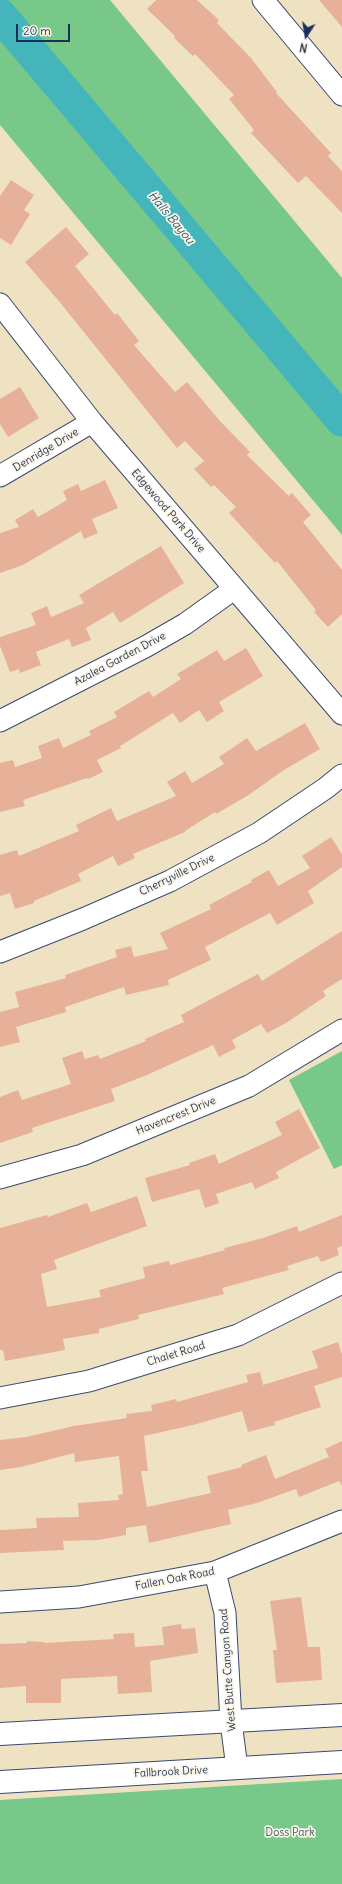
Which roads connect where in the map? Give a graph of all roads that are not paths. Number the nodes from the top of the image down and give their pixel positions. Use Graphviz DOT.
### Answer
graph roads {
  1 [pos="263,0"];
  2 [pos="342,95"];
  3 [pos="0,304"];
  4 [pos="92,422"];
  5 [pos="0,476"];
  6 [pos="234,589"];
  7 [pos="342,714"];
  8 [pos="0,720"];
  9 [pos="342,775"];
  10 [pos="0,952"];
  11 [pos="342,1030"];
  12 [pos="0,1178"];
  13 [pos="342,1283"];
  14 [pos="0,1398"];
  15 [pos="342,1522"];
  16 [pos="215,1572"];
  17 [pos="0,1602"];
  18 [pos="342,1715"];
  19 [pos="231,1722"];
  20 [pos="0,1734"];
  21 [pos="342,1762"];
  22 [pos="237,1768"];
  23 [pos="0,1782"];
  1 -- 2 [label="street"];
  3 -- 4 [label="street, Edgewood Park Drive"];
  4 -- 5 [label="street, Denridge Drive"];
  4 -- 6 [label="street, Edgewood Park Drive"];
  6 -- 7 [label="street, Edgewood Park Drive"];
  6 -- 8 [label="street, Azalea Garden Drive"];
  9 -- 10 [label="street, Cherryville Drive"];
  11 -- 12 [label="street, Havencrest Drive"];
  13 -- 14 [label="street, Chalet Road"];
  15 -- 16 [label="street, Fallen Oak Road"];
  16 -- 17 [label="street, Fallen Oak Road"];
  16 -- 19 [label="street, West Butte Canyon Road"];
  18 -- 19 [label="main road"];
  19 -- 20 [label="main road"];
  19 -- 22 [label="street, West Butte Canyon Road"];
  21 -- 22 [label="main road, Fallbrook Drive"];
  22 -- 23 [label="main road, Fallbrook Drive"];
}
